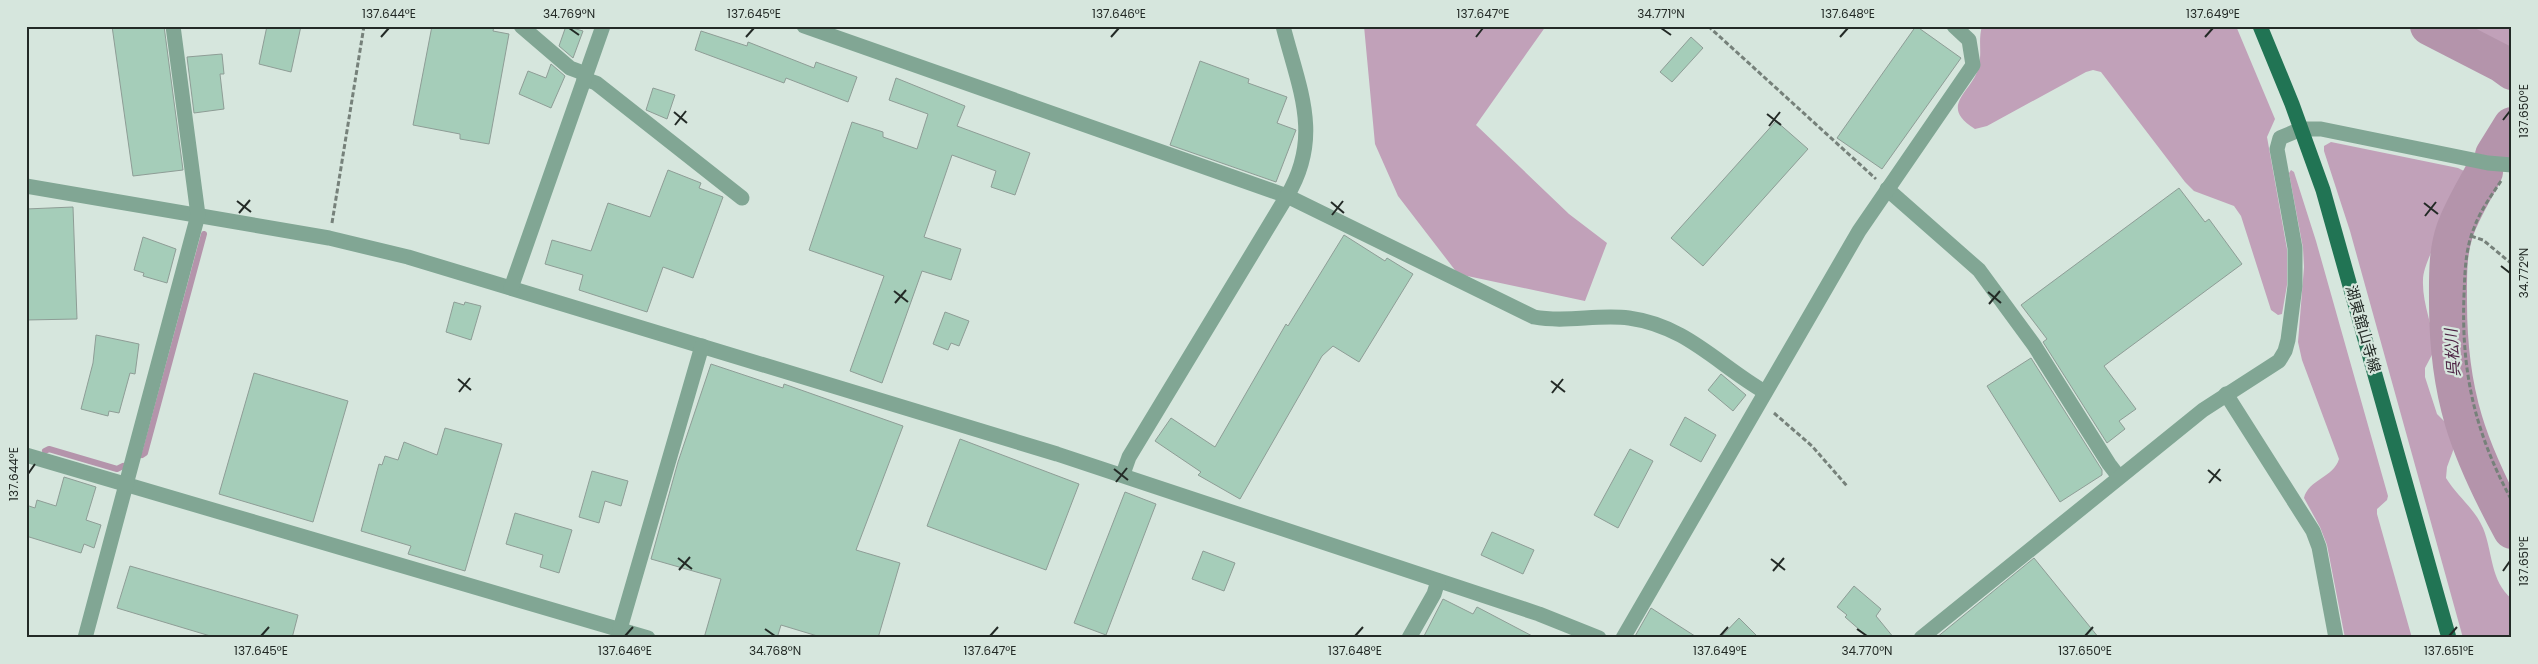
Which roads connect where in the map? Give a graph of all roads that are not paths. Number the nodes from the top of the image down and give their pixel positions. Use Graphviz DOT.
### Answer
graph roads {
  1 [pos="173,26"];
  2 [pos="521,26"];
  3 [pos="603,26"];
  4 [pos="804,26"];
  5 [pos="1283,26"];
  6 [pos="1954,26"];
  7 [pos="2260,26"];
  8 [pos="585,77"];
  9 [pos="2301,129"];
  10 [pos="2508,165"];
  11 [pos="26,186"];
  12 [pos="1887,189"];
  13 [pos="1287,196"];
  14 [pos="742,198"];
  15 [pos="198,215"];
  16 [pos="511,288"];
  17 [pos="702,346"];
  18 [pos="2226,394"];
  19 [pos="1761,398"];
  20 [pos="26,455"];
  21 [pos="1123,474"];
  22 [pos="2119,477"];
  23 [pos="126,484"];
  24 [pos="1438,581"];
  25 [pos="620,629"];
  26 [pos="85,638"];
  27 [pos="648,638"];
  28 [pos="1409,638"];
  29 [pos="1599,638"];
  30 [pos="1623,638"];
  31 [pos="1921,638"];
  32 [pos="2336,638"];
  33 [pos="2449,638"];
  1 -- 15 [label="street"];
  2 -- 8 [label="street"];
  3 -- 8 [label="street"];
  4 -- 13 [label="street"];
  5 -- 13 [label="street"];
  6 -- 12 [label="street"];
  7 -- 9 [label="main road, 湖東舘山寺線"];
  8 -- 14 [label="street"];
  8 -- 16 [label="street"];
  9 -- 10 [label="street"];
  9 -- 18 [label="street"];
  9 -- 33 [label="main road, 湖東舘山寺線"];
  11 -- 15 [label="street"];
  12 -- 19 [label="street"];
  12 -- 22 [label="street"];
  13 -- 19 [label="street"];
  13 -- 21 [label="street"];
  15 -- 16 [label="street"];
  15 -- 23 [label="street"];
  16 -- 17 [label="street"];
  17 -- 21 [label="street"];
  17 -- 25 [label="street"];
  18 -- 22 [label="street"];
  18 -- 32 [label="street"];
  19 -- 30 [label="street"];
  20 -- 23 [label="street"];
  21 -- 24 [label="street"];
  22 -- 31 [label="street"];
  23 -- 25 [label="street"];
  23 -- 26 [label="street"];
  24 -- 28 [label="street"];
  24 -- 29 [label="street"];
  25 -- 27 [label="street"];
}
